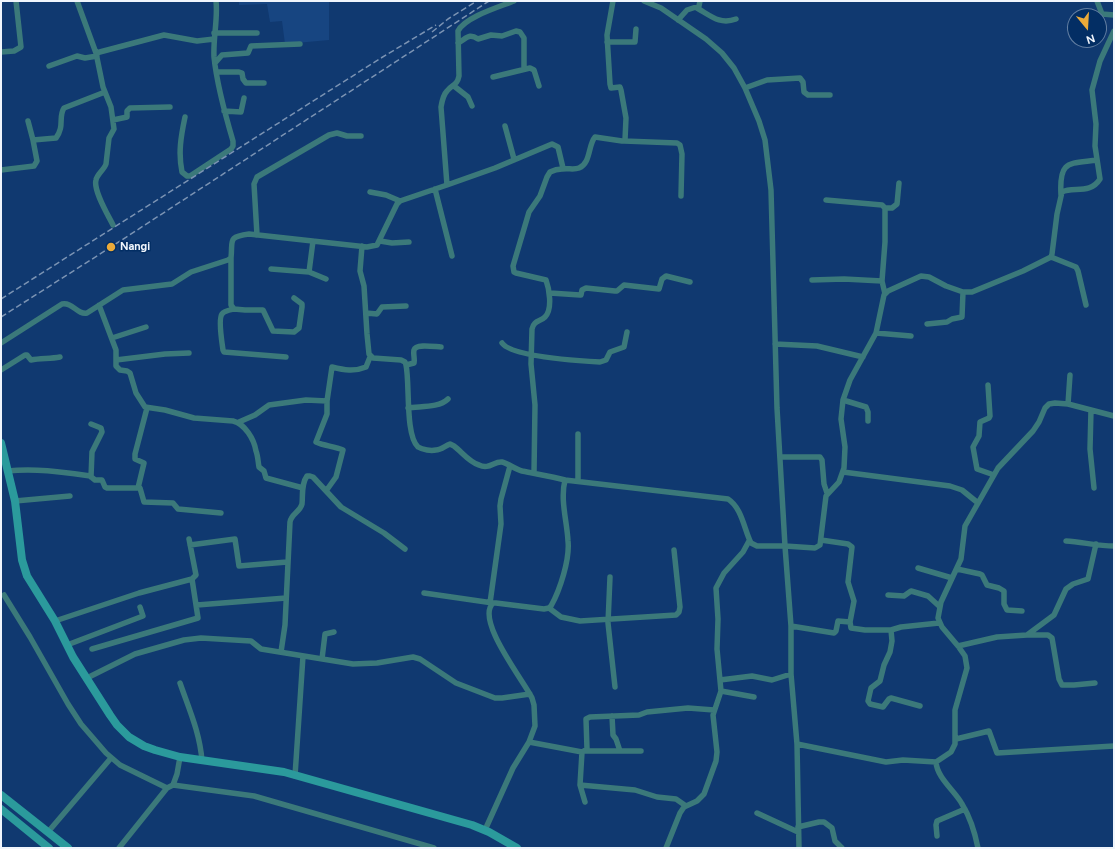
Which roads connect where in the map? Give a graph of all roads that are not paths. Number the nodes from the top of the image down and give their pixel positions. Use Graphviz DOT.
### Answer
graph roads {
  1 [pos="16,1"];
  2 [pos="77,1"];
  3 [pos="216,1"];
  4 [pos="514,1"];
  5 [pos="613,1"];
  6 [pos="644,1"];
  7 [pos="700,1"];
  8 [pos="1097,1"];
  9 [pos="697,8"];
  10 [pos="1114,15"];
  11 [pos="736,19"];
  12 [pos="678,20"];
  13 [pos="636,30"];
  14 [pos="1114,31"];
  15 [pos="257,33"];
  16 [pos="214,36"];
  17 [pos="458,42"];
  18 [pos="607,42"];
  19 [pos="300,44"];
  20 [pos="1,52"];
  21 [pos="96,55"];
  22 [pos="215,63"];
  23 [pos="49,66"];
  24 [pos="524,69"];
  25 [pos="217,72"];
  26 [pos="493,77"];
  27 [pos="264,83"];
  28 [pos="454,86"];
  29 [pos="539,86"];
  30 [pos="745,88"];
  31 [pos="105,92"];
  32 [pos="830,95"];
  33 [pos="244,98"];
  34 [pos="472,106"];
  35 [pos="170,107"];
  36 [pos="224,111"];
  37 [pos="185,117"];
  38 [pos="113,120"];
  39 [pos="28,121"];
  40 [pos="505,126"];
  41 [pos="361,136"];
  42 [pos="33,140"];
  43 [pos="624,141"];
  44 [pos="514,159"];
  45 [pos="1097,160"];
  46 [pos="563,168"];
  47 [pos="1,170"];
  48 [pos="899,183"];
  49 [pos="447,185"];
  50 [pos="435,189"];
  51 [pos="370,192"];
  52 [pos="1061,195"];
  53 [pos="681,196"];
  54 [pos="826,200"];
  55 [pos="400,201"];
  56 [pos="886,208"];
  57 [pos="113,225"];
  58 [pos="256,235"];
  59 [pos="313,241"];
  60 [pos="380,241"];
  61 [pos="409,242"];
  62 [pos="362,246"];
  63 [pos="452,256"];
  64 [pos="1050,257"];
  65 [pos="231,258"];
  66 [pos="271,269"];
  67 [pos="309,272"];
  68 [pos="326,279"];
  69 [pos="812,280"];
  70 [pos="882,281"];
  71 [pos="690,282"];
  72 [pos="963,292"];
  73 [pos="550,293"];
  74 [pos="885,294"];
  75 [pos="294,298"];
  76 [pos="99,305"];
  77 [pos="1086,305"];
  78 [pos="406,306"];
  79 [pos="234,309"];
  80 [pos="366,313"];
  81 [pos="927,324"];
  82 [pos="146,327"];
  83 [pos="627,332"];
  84 [pos="876,334"];
  85 [pos="911,336"];
  86 [pos="112,338"];
  87 [pos="1,343"];
  88 [pos="502,343"];
  89 [pos="775,344"];
  90 [pos="442,347"];
  91 [pos="189,353"];
  92 [pos="531,354"];
  93 [pos="286,357"];
  94 [pos="370,357"];
  95 [pos="863,357"];
  96 [pos="60,358"];
  97 [pos="116,360"];
  98 [pos="406,365"];
  99 [pos="1,370"];
  100 [pos="1070,375"];
  101 [pos="988,385"];
  102 [pos="448,399"];
  103 [pos="843,400"];
  104 [pos="327,401"];
  105 [pos="1068,404"];
  106 [pos="147,408"];
  107 [pos="408,408"];
  108 [pos="1091,410"];
  109 [pos="1114,416"];
  110 [pos="868,421"];
  111 [pos="239,422"];
  112 [pos="92,424"];
  113 [pos="578,434"];
  114 [pos="1,443"];
  115 [pos="780,457"];
  116 [pos="510,466"];
  117 [pos="7,471"];
  118 [pos="843,472"];
  119 [pos="534,473"];
  120 [pos="994,475"];
  121 [pos="91,477"];
  122 [pos="565,480"];
  123 [pos="578,481"];
  124 [pos="138,488"];
  125 [pos="303,488"];
  126 [pos="1094,488"];
  127 [pos="326,491"];
  128 [pos="827,493"];
  129 [pos="70,496"];
  130 [pos="15,501"];
  131 [pos="978,503"];
  132 [pos="221,513"];
  133 [pos="821,540"];
  134 [pos="1066,540"];
  135 [pos="749,541"];
  136 [pos="1096,544"];
  137 [pos="785,546"];
  138 [pos="1114,546"];
  139 [pos="405,549"];
  140 [pos="674,550"];
  141 [pos="287,562"];
  142 [pos="918,568"];
  143 [pos="957,569"];
  144 [pos="610,577"];
  145 [pos="952,578"];
  146 [pos="192,580"];
  147 [pos="424,593"];
  148 [pos="4,595"];
  149 [pos="888,595"];
  150 [pos="286,598"];
  151 [pos="492,603"];
  152 [pos="197,605"];
  153 [pos="939,606"];
  154 [pos="140,607"];
  155 [pos="549,608"];
  156 [pos="1022,611"];
  157 [pos="608,619"];
  158 [pos="55,621"];
  159 [pos="850,622"];
  160 [pos="939,623"];
  161 [pos="791,626"];
  162 [pos="891,630"];
  163 [pos="334,632"];
  164 [pos="1026,634"];
  165 [pos="67,644"];
  166 [pos="958,646"];
  167 [pos="92,650"];
  168 [pos="281,652"];
  169 [pos="303,656"];
  170 [pos="322,659"];
  171 [pos="791,674"];
  172 [pos="87,678"];
  173 [pos="720,680"];
  174 [pos="180,683"];
  175 [pos="1095,683"];
  176 [pos="615,687"];
  177 [pos="721,691"];
  178 [pos="530,694"];
  179 [pos="754,697"];
  180 [pos="920,706"];
  181 [pos="714,710"];
  182 [pos="612,716"];
  183 [pos="956,739"];
  184 [pos="529,742"];
  185 [pos="797,744"];
  186 [pos="1114,746"];
  187 [pos="584,751"];
  188 [pos="620,751"];
  189 [pos="641,751"];
  190 [pos="180,757"];
  191 [pos="111,758"];
  192 [pos="202,761"];
  193 [pos="936,762"];
  194 [pos="295,776"];
  195 [pos="173,785"];
  196 [pos="580,785"];
  197 [pos="167,788"];
  198 [pos="1,795"];
  199 [pos="585,802"];
  200 [pos="686,806"];
  201 [pos="1,809"];
  202 [pos="965,809"];
  203 [pos="756,813"];
  204 [pos="798,829"];
  205 [pos="485,830"];
  206 [pos="48,832"];
  207 [pos="937,836"];
  208 [pos="49,848"];
  209 [pos="68,848"];
  210 [pos="119,848"];
  211 [pos="434,848"];
  212 [pos="517,848"];
  213 [pos="666,848"];
  214 [pos="798,848"];
  215 [pos="842,848"];
  216 [pos="978,848"];
  1 -- 20 [label="street"];
  2 -- 21 [label="street"];
  3 -- 16 [label="street"];
  4 -- 17 [label="street"];
  5 -- 18 [label="street"];
  6 -- 12 [label="street"];
  7 -- 9 [label="street"];
  8 -- 10 [label="street"];
  9 -- 11 [label="street"];
  9 -- 12 [label="street"];
  12 -- 30 [label="street"];
  13 -- 18 [label="street"];
  14 -- 45 [label="street"];
  15 -- 16 [label="street"];
  16 -- 21 [label="street"];
  16 -- 22 [label="street"];
  17 -- 24 [label="street"];
  17 -- 28 [label="street"];
  18 -- 43 [label="street"];
  19 -- 22 [label="street"];
  21 -- 23 [label="street"];
  21 -- 31 [label="street"];
  22 -- 25 [label="street"];
  24 -- 26 [label="street"];
  24 -- 29 [label="street"];
  25 -- 27 [label="street"];
  25 -- 36 [label="street"];
  28 -- 34 [label="street"];
  28 -- 49 [label="street"];
  30 -- 32 [label="street"];
  30 -- 89 [label="street"];
  31 -- 38 [label="street"];
  31 -- 42 [label="street"];
  33 -- 36 [label="street"];
  35 -- 38 [label="street"];
  36 -- 37 [label="street"];
  38 -- 57 [label="street"];
  39 -- 42 [label="street"];
  40 -- 44 [label="street"];
  41 -- 58 [label="street"];
  42 -- 47 [label="street"];
  43 -- 46 [label="street"];
  43 -- 53 [label="street"];
  44 -- 46 [label="street"];
  44 -- 49 [label="street"];
  45 -- 52 [label="street"];
  45 -- 52 [label="street"];
  46 -- 73 [label="street"];
  48 -- 56 [label="street"];
  49 -- 50 [label="street"];
  50 -- 55 [label="street"];
  50 -- 63 [label="street"];
  51 -- 55 [label="street"];
  52 -- 64 [label="street"];
  54 -- 56 [label="street"];
  55 -- 60 [label="street"];
  56 -- 70 [label="street"];
  58 -- 59 [label="street"];
  58 -- 65 [label="street"];
  59 -- 62 [label="street"];
  59 -- 67 [label="street"];
  60 -- 61 [label="street"];
  60 -- 62 [label="street"];
  62 -- 80 [label="street"];
  64 -- 72 [label="street"];
  64 -- 77 [label="street"];
  65 -- 76 [label="street"];
  65 -- 79 [label="street"];
  66 -- 67 [label="street"];
  67 -- 68 [label="street"];
  69 -- 70 [label="street"];
  70 -- 74 [label="street"];
  71 -- 73 [label="street"];
  72 -- 74 [label="street"];
  72 -- 81 [label="street"];
  73 -- 92 [label="street"];
  74 -- 84 [label="street"];
  75 -- 79 [label="street"];
  76 -- 86 [label="street"];
  76 -- 87 [label="street"];
  78 -- 80 [label="street"];
  79 -- 93 [label="street"];
  80 -- 94 [label="street"];
  82 -- 86 [label="street"];
  83 -- 92 [label="street"];
  84 -- 85 [label="street"];
  84 -- 95 [label="street"];
  86 -- 97 [label="street"];
  88 -- 92 [label="street"];
  89 -- 95 [label="street"];
  89 -- 115 [label="street"];
  90 -- 98 [label="street"];
  91 -- 97 [label="street"];
  92 -- 119 [label="street"];
  94 -- 98 [label="street"];
  94 -- 104 [label="street"];
  95 -- 103 [label="street"];
  96 -- 99 [label="street"];
  97 -- 106 [label="street"];
  98 -- 107 [label="street"];
  100 -- 105 [label="street"];
  101 -- 120 [label="street"];
  102 -- 107 [label="street"];
  103 -- 110 [label="street"];
  103 -- 118 [label="street"];
  104 -- 111 [label="street"];
  104 -- 127 [label="street"];
  105 -- 108 [label="street"];
  105 -- 120 [label="street"];
  106 -- 111 [label="street"];
  106 -- 124 [label="street"];
  107 -- 116 [label="street"];
  108 -- 109 [label="street"];
  108 -- 126 [label="street"];
  111 -- 125 [label="street"];
  112 -- 121 [label="street"];
  113 -- 123 [label="street"];
  114 -- 117 [label="street"];
  115 -- 128 [label="street"];
  115 -- 137 [label="street"];
  116 -- 119 [label="street"];
  116 -- 151 [label="street"];
  117 -- 121 [label="street"];
  117 -- 130 [label="street"];
  118 -- 128 [label="street"];
  118 -- 131 [label="street"];
  119 -- 122 [label="street"];
  120 -- 131 [label="street"];
  121 -- 124 [label="street"];
  122 -- 123 [label="street"];
  122 -- 155 [label="street"];
  123 -- 135 [label="street"];
  124 -- 132 [label="street"];
  125 -- 127 [label="street"];
  125 -- 141 [label="street"];
  127 -- 139 [label="street"];
  128 -- 133 [label="street"];
  129 -- 130 [label="street"];
  130 -- 158 [label="street"];
  131 -- 143 [label="street"];
  133 -- 137 [label="street"];
  133 -- 159 [label="street"];
  134 -- 136 [label="street"];
  135 -- 137 [label="street"];
  135 -- 173 [label="street"];
  136 -- 138 [label="street"];
  136 -- 164 [label="street"];
  137 -- 161 [label="street"];
  140 -- 157 [label="street"];
  141 -- 146 [label="street"];
  141 -- 150 [label="street"];
  142 -- 145 [label="street"];
  143 -- 145 [label="street"];
  143 -- 156 [label="street"];
  144 -- 157 [label="street"];
  145 -- 153 [label="street"];
  146 -- 152 [label="street"];
  146 -- 158 [label="street"];
  147 -- 151 [label="street"];
  148 -- 191 [label="street"];
  149 -- 153 [label="street"];
  150 -- 152 [label="street"];
  150 -- 168 [label="street"];
  151 -- 155 [label="street"];
  151 -- 178 [label="street"];
  152 -- 167 [label="street"];
  153 -- 160 [label="street"];
  154 -- 165 [label="street"];
  155 -- 157 [label="street"];
  157 -- 176 [label="street"];
  158 -- 165 [label="street"];
  159 -- 161 [label="street"];
  159 -- 162 [label="street"];
  160 -- 162 [label="street"];
  160 -- 166 [label="street"];
  161 -- 171 [label="street"];
  162 -- 180 [label="street"];
  163 -- 170 [label="street"];
  164 -- 166 [label="street"];
  164 -- 175 [label="street"];
  165 -- 172 [label="street"];
  166 -- 183 [label="street"];
  168 -- 169 [label="street"];
  168 -- 172 [label="street"];
  169 -- 170 [label="street"];
  169 -- 194 [label="street"];
  170 -- 178 [label="street"];
  171 -- 173 [label="street"];
  171 -- 185 [label="street"];
  172 -- 190 [label="street"];
  173 -- 177 [label="street"];
  174 -- 192 [label="street"];
  177 -- 179 [label="street"];
  177 -- 181 [label="street"];
  178 -- 184 [label="street"];
  181 -- 182 [label="street"];
  181 -- 200 [label="street"];
  182 -- 187 [label="street"];
  182 -- 188 [label="street"];
  183 -- 186 [label="street"];
  183 -- 193 [label="street"];
  184 -- 187 [label="street"];
  184 -- 205 [label="street"];
  185 -- 193 [label="street"];
  185 -- 204 [label="street"];
  187 -- 188 [label="street"];
  187 -- 196 [label="street"];
  188 -- 189 [label="street"];
  190 -- 192 [label="street"];
  190 -- 195 [label="street"];
  191 -- 197 [label="street"];
  191 -- 206 [label="street"];
  192 -- 194 [label="street"];
  193 -- 202 [label="street"];
  194 -- 205 [label="street"];
  195 -- 197 [label="street"];
  195 -- 211 [label="street"];
  196 -- 199 [label="street"];
  196 -- 200 [label="street"];
  197 -- 210 [label="street"];
  198 -- 206 [label="street"];
  200 -- 213 [label="street"];
  201 -- 208 [label="street"];
  202 -- 207 [label="street"];
  202 -- 216 [label="street"];
  203 -- 204 [label="street"];
  204 -- 214 [label="street"];
  204 -- 215 [label="street"];
  205 -- 212 [label="street"];
  206 -- 209 [label="street"];
}
